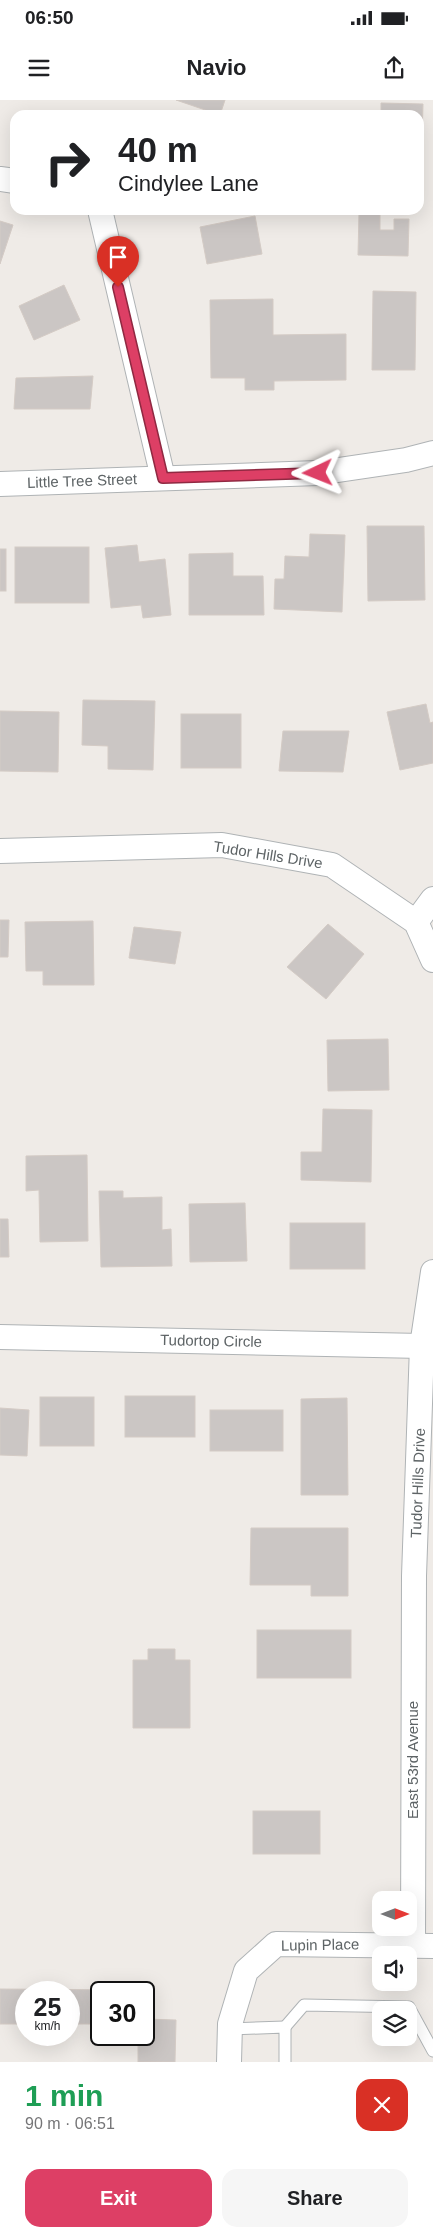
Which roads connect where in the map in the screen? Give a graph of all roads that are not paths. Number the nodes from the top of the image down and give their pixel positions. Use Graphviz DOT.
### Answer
graph roads {
  1 [pos="101,215"];
  2 [pos="433,453"];
  3 [pos="163,478"];
  4 [pos="0,484"];
  5 [pos="0,851"];
  6 [pos="433,899"];
  7 [pos="416,922"];
  8 [pos="433,960"];
  9 [pos="433,1272"];
  10 [pos="0,1336"];
  11 [pos="422,1346"];
  12 [pos="414,1576"];
  13 [pos="423,1945"];
  14 [pos="285,2027"];
  15 [pos="230,2029"];
  16 [pos="433,2050"];
  17 [pos="229,2062"];
  18 [pos="285,2062"];
  1 -- 3 [label="street"];
  2 -- 3 [label="street, Little Tree Street"];
  3 -- 4 [label="street, Little Tree Street"];
  5 -- 7 [label="street, Tudor Hills Drive"];
  6 -- 7 [label="street"];
  7 -- 8 [label="street"];
  9 -- 11 [label="street, Tudor Hills Drive"];
  10 -- 11 [label="street, Tudortop Circle"];
  11 -- 12 [label="street, Tudor Hills Drive"];
  12 -- 13 [label="street, East 53rd Avenue"];
  13 -- 15 [label="street, Lupin Place"];
  14 -- 15 [label="lane"];
  14 -- 16 [label="lane"];
  14 -- 18 [label="lane"];
  15 -- 17 [label="street"];
}
